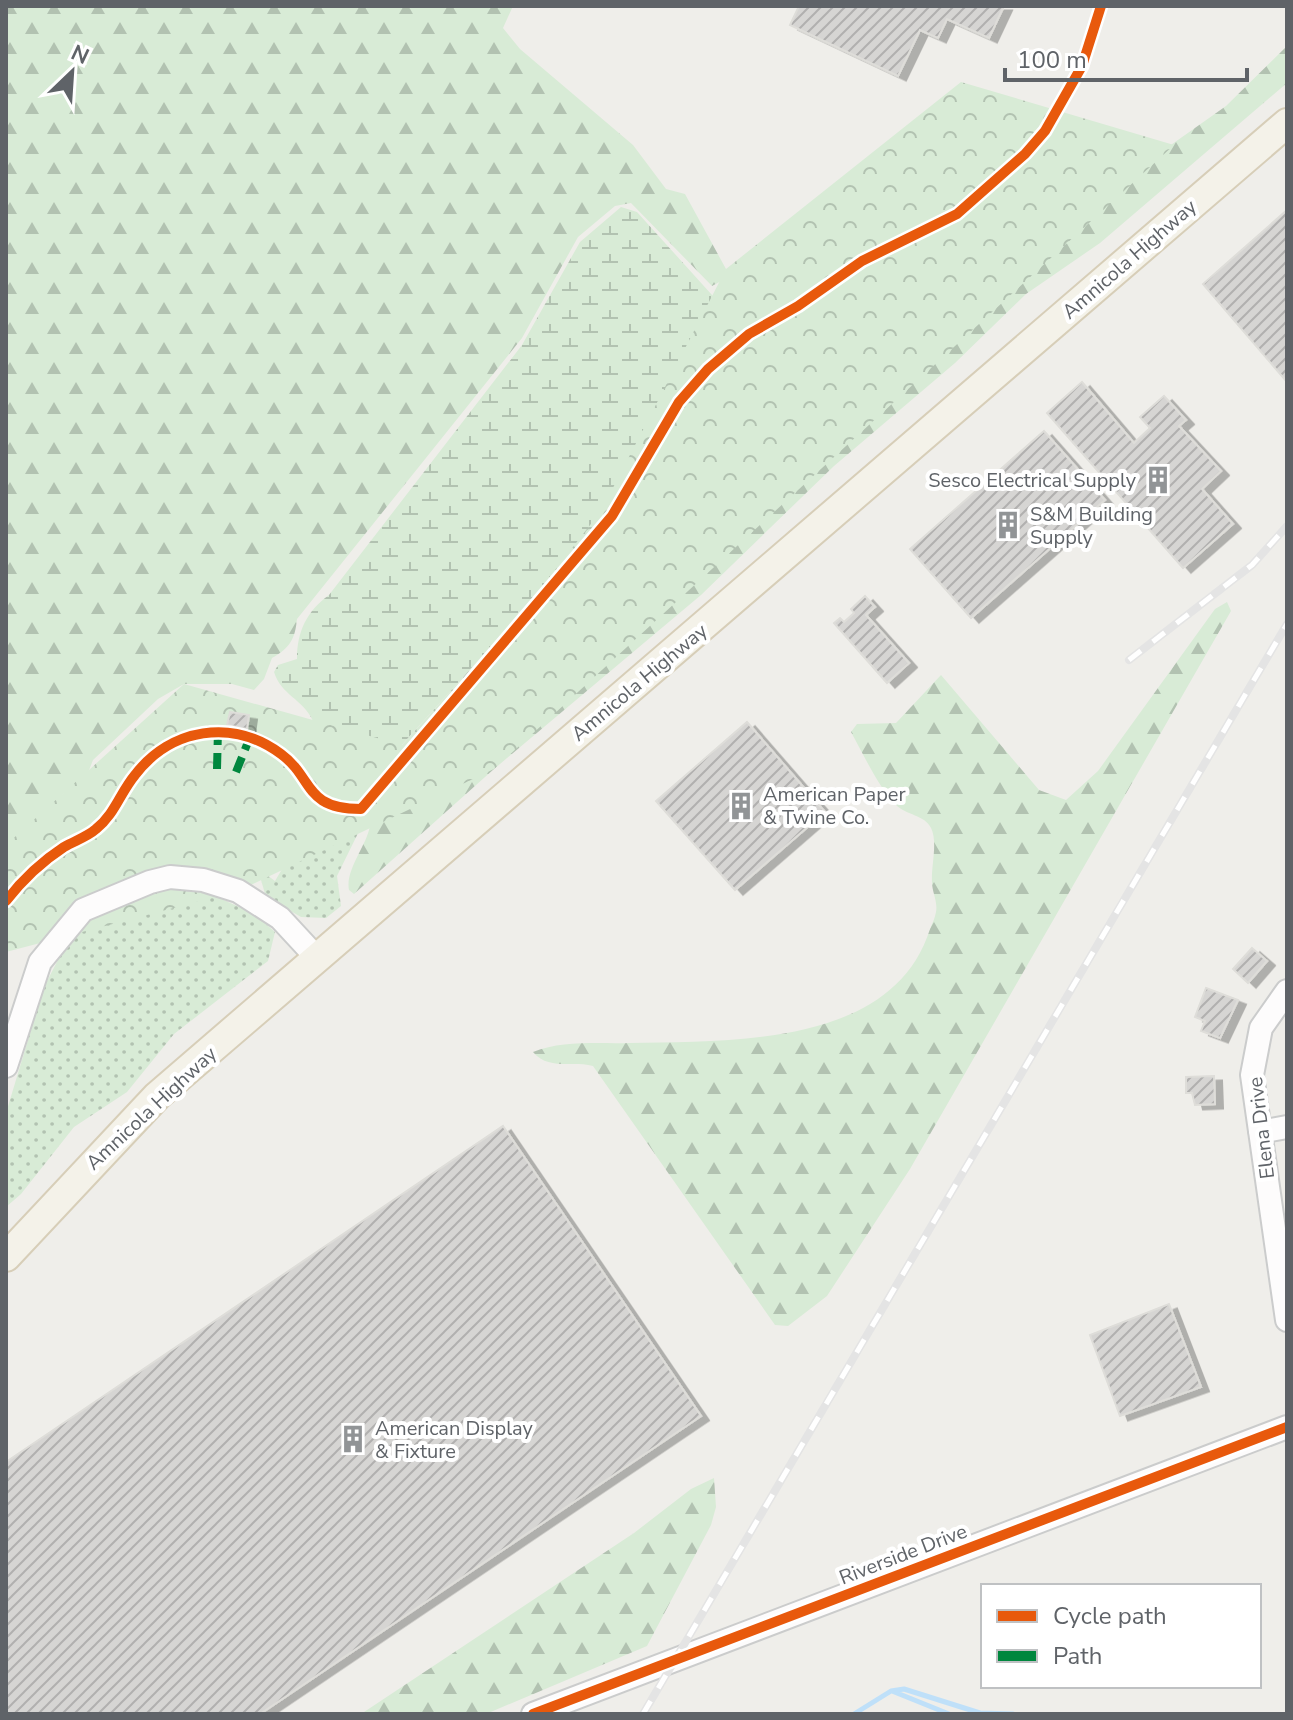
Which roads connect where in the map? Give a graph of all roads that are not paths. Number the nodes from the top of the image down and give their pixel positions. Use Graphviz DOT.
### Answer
graph roads {
  1 [pos="1287,123"];
  2 [pos="317,958"];
  3 [pos="1287,991"];
  4 [pos="6,1066"];
  5 [pos="1287,1127"];
  6 [pos="1260,1132"];
  7 [pos="6,1257"];
  8 [pos="1287,1320"];
  9 [pos="1287,1427"];
  10 [pos="533,1714"];
  1 -- 2 [label="main road, Amnicola Highway"];
  2 -- 4 [label="street"];
  2 -- 7 [label="main road, Amnicola Highway"];
  3 -- 6 [label="street, Elena Drive"];
  5 -- 6 [label="street"];
  6 -- 8 [label="street, Elena Drive"];
  9 -- 10 [label="street, Riverside Drive"];
}
